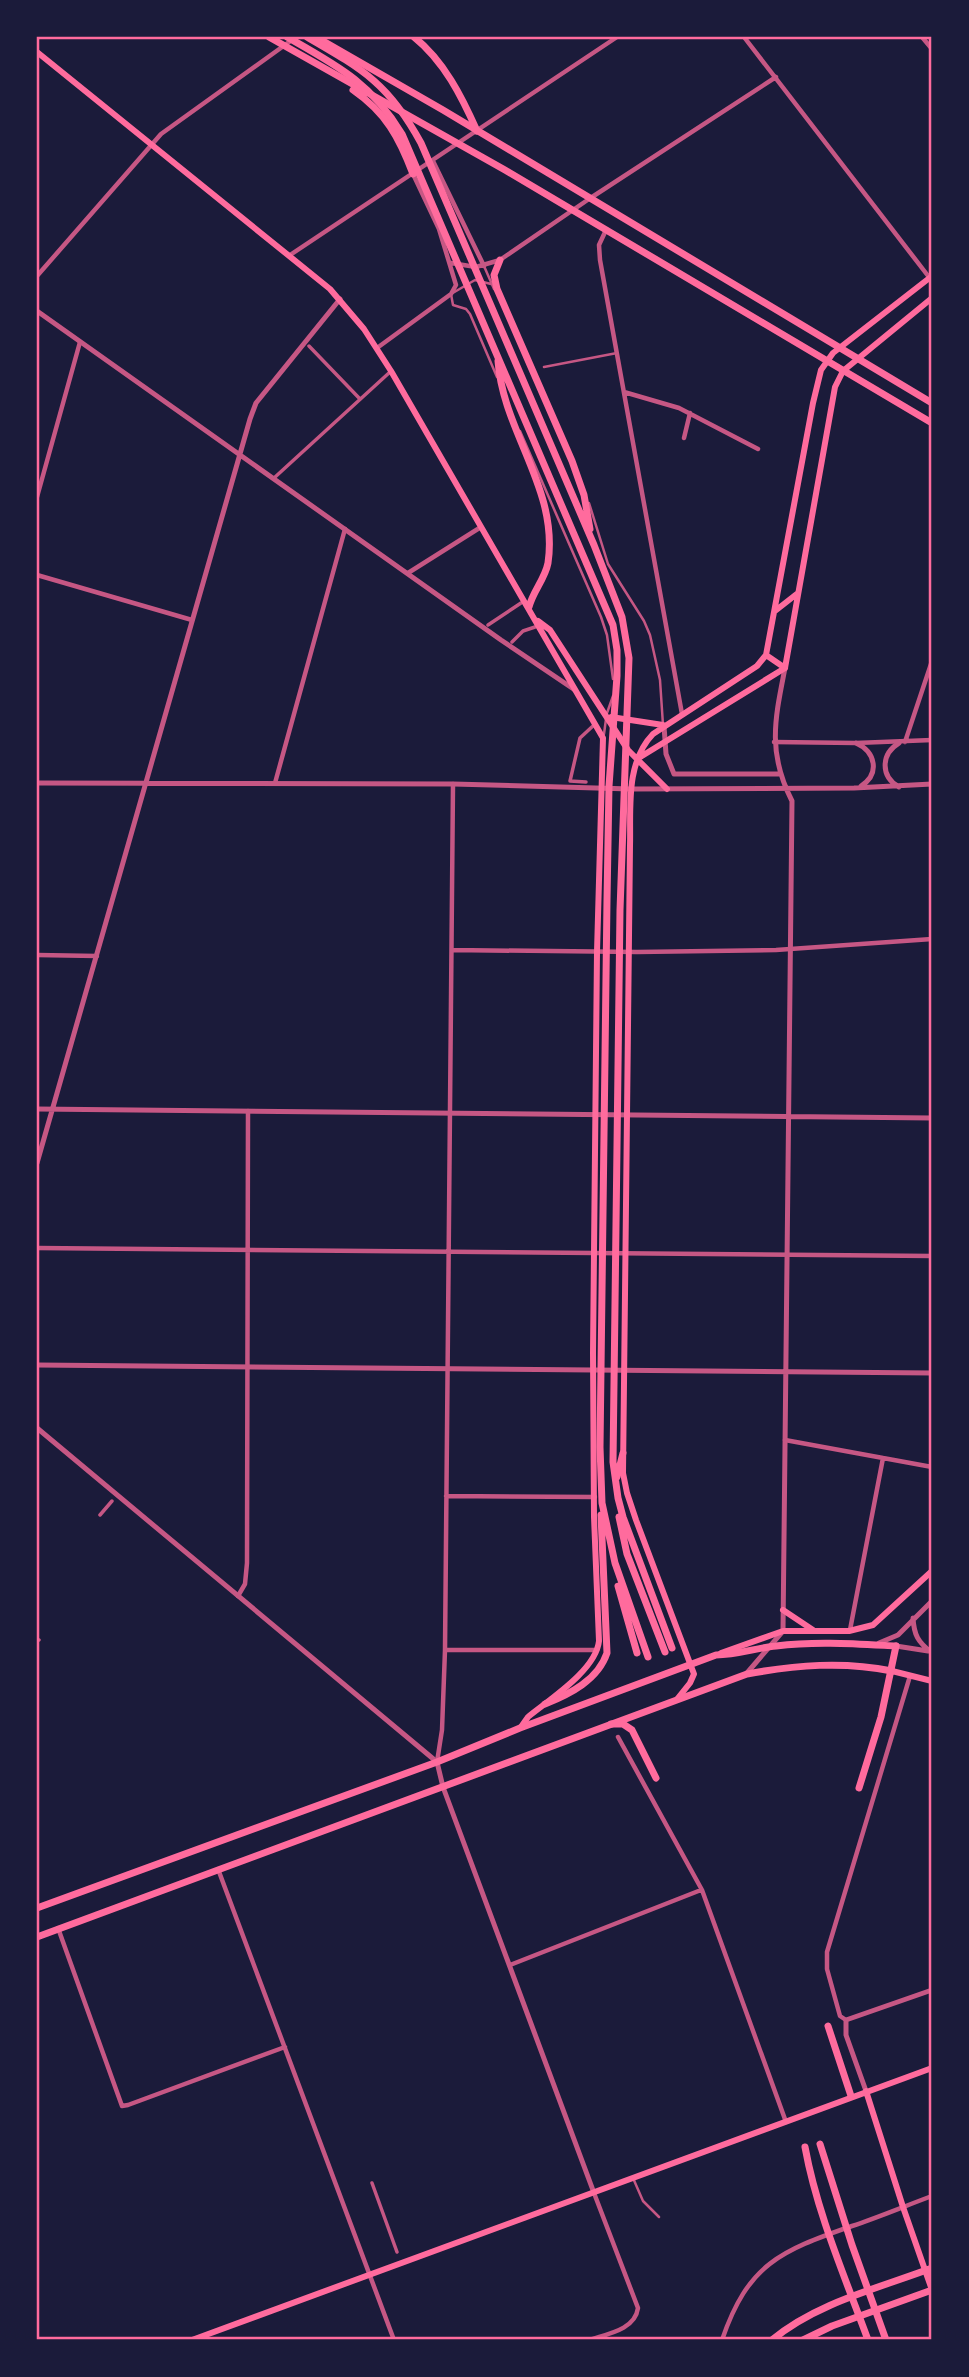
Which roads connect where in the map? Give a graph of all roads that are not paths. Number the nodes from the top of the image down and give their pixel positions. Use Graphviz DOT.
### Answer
graph roads {
  1 [pos="268,37"];
  2 [pos="287,37"];
  3 [pos="296,37"];
  4 [pos="307,37"];
  5 [pos="316,37"];
  6 [pos="414,37"];
  7 [pos="617,37"];
  8 [pos="744,37"];
  9 [pos="922,37"];
  10 [pos="284,46"];
  11 [pos="932,49"];
  12 [pos="37,52"];
  13 [pos="776,77"];
  14 [pos="342,80"];
  15 [pos="477,131"];
  16 [pos="151,144"];
  17 [pos="458,144"];
  18 [pos="433,161"];
  19 [pos="413,174"];
  20 [pos="589,199"];
  21 [pos="572,210"];
  22 [pos="606,230"];
  23 [pos="290,255"];
  24 [pos="500,260"];
  25 [pos="451,263"];
  26 [pos="484,266"];
  27 [pos="37,276"];
  28 [pos="931,278"];
  29 [pos="491,284"];
  30 [pos="451,294"];
  31 [pos="932,298"];
  32 [pos="341,299"];
  33 [pos="37,311"];
  34 [pos="507,314"];
  35 [pos="79,342"];
  36 [pos="309,346"];
  37 [pos="841,347"];
  38 [pos="377,348"];
  39 [pos="498,354"];
  40 [pos="617,354"];
  41 [pos="858,357"];
  42 [pos="826,361"];
  43 [pos="544,367"];
  44 [pos="391,371"];
  45 [pos="843,371"];
  46 [pos="624,392"];
  47 [pos="360,399"];
  48 [pos="932,403"];
  49 [pos="690,413"];
  50 [pos="932,423"];
  51 [pos="684,438"];
  52 [pos="758,449"];
  53 [pos="239,455"];
  54 [pos="272,479"];
  55 [pos="37,498"];
  56 [pos="482,526"];
  57 [pos="345,529"];
  58 [pos="591,536"];
  59 [pos="608,564"];
  60 [pos="408,573"];
  61 [pos="582,573"];
  62 [pos="37,575"];
  63 [pos="798,593"];
  64 [pos="521,603"];
  65 [pos="529,607"];
  66 [pos="775,611"];
  67 [pos="192,620"];
  68 [pos="536,624"];
  69 [pos="488,625"];
  70 [pos="512,642"];
  71 [pos="766,655"];
  72 [pos="932,661"];
  73 [pos="785,668"];
  74 [pos="578,692"];
  75 [pos="606,715"];
  76 [pos="682,715"];
  77 [pos="596,724"];
  78 [pos="663,726"];
  79 [pos="603,738"];
  80 [pos="932,740"];
  81 [pos="664,741"];
  82 [pos="774,742"];
  83 [pos="856,743"];
  84 [pos="902,743"];
  85 [pos="636,760"];
  86 [pos="781,774"];
  87 [pos="586,782"];
  88 [pos="37,783"];
  89 [pos="275,783"];
  90 [pos="145,784"];
  91 [pos="453,784"];
  92 [pos="932,784"];
  93 [pos="900,787"];
  94 [pos="601,788"];
  95 [pos="854,788"];
  96 [pos="631,789"];
  97 [pos="667,789"];
  98 [pos="786,789"];
  99 [pos="932,939"];
  100 [pos="792,949"];
  101 [pos="452,950"];
  102 [pos="597,952"];
  103 [pos="629,952"];
  104 [pos="37,955"];
  105 [pos="97,956"];
  106 [pos="37,1109"];
  107 [pos="52,1110"];
  108 [pos="248,1111"];
  109 [pos="450,1113"];
  110 [pos="596,1115"];
  111 [pos="627,1115"];
  112 [pos="789,1117"];
  113 [pos="932,1118"];
  114 [pos="37,1163"];
  115 [pos="37,1248"];
  116 [pos="247,1250"];
  117 [pos="448,1253"];
  118 [pos="594,1254"];
  119 [pos="625,1255"];
  120 [pos="788,1256"];
  121 [pos="932,1256"];
  122 [pos="37,1365"];
  123 [pos="247,1366"];
  124 [pos="448,1368"];
  125 [pos="593,1369"];
  126 [pos="624,1369"];
  127 [pos="786,1372"];
  128 [pos="932,1373"];
  129 [pos="37,1428"];
  130 [pos="785,1440"];
  131 [pos="623,1453"];
  132 [pos="883,1458"];
  133 [pos="932,1467"];
  134 [pos="446,1496"];
  135 [pos="594,1497"];
  136 [pos="112,1501"];
  137 [pos="601,1503"];
  138 [pos="100,1516"];
  139 [pos="594,1517"];
  140 [pos="932,1571"];
  141 [pos="238,1596"];
  142 [pos="932,1601"];
  143 [pos="783,1610"];
  144 [pos="913,1618"];
  145 [pos="783,1631"];
  146 [pos="815,1631"];
  147 [pos="849,1631"];
  148 [pos="876,1645"];
  149 [pos="772,1646"];
  150 [pos="896,1646"];
  151 [pos="445,1650"];
  152 [pos="598,1650"];
  153 [pos="932,1652"];
  154 [pos="637,1653"];
  155 [pos="716,1655"];
  156 [pos="648,1657"];
  157 [pos="690,1664"];
  158 [pos="892,1671"];
  159 [pos="747,1674"];
  160 [pos="910,1676"];
  161 [pos="932,1681"];
  162 [pos="678,1698"];
  163 [pos="545,1704"];
  164 [pos="611,1724"];
  165 [pos="520,1728"];
  166 [pos="618,1738"];
  167 [pos="437,1762"];
  168 [pos="656,1778"];
  169 [pos="443,1787"];
  170 [pos="859,1788"];
  171 [pos="218,1868"];
  172 [pos="702,1890"];
  173 [pos="37,1908"];
  174 [pos="58,1928"];
  175 [pos="37,1937"];
  176 [pos="510,1965"];
  177 [pos="932,1990"];
  178 [pos="846,2020"];
  179 [pos="828,2026"];
  180 [pos="285,2047"];
  181 [pos="932,2068"];
  182 [pos="866,2091"];
  183 [pos="851,2096"];
  184 [pos="786,2122"];
  185 [pos="820,2144"];
  186 [pos="804,2147"];
  187 [pos="632,2178"];
  188 [pos="372,2183"];
  189 [pos="594,2193"];
  190 [pos="932,2196"];
  191 [pos="903,2207"];
  192 [pos="659,2217"];
  193 [pos="397,2252"];
  194 [pos="932,2268"];
  195 [pos="370,2275"];
  196 [pos="932,2290"];
  197 [pos="192,2340"];
  198 [pos="394,2340"];
  199 [pos="589,2340"];
  200 [pos="722,2340"];
  201 [pos="772,2340"];
  202 [pos="803,2340"];
  203 [pos="867,2340"];
  204 [pos="886,2340"];
  1 -- 10 [label="main road"];
  2 -- 39 [label="main road"];
  3 -- 10 [label="street"];
  4 -- 58 [label="main road"];
  5 -- 15 [label="main road"];
  6 -- 15 [label="main road"];
  7 -- 15 [label="street"];
  8 -- 13 [label="street"];
  9 -- 11 [label="street"];
  10 -- 14 [label="main road"];
  10 -- 16 [label="street"];
  12 -- 16 [label="main road"];
  13 -- 20 [label="street"];
  13 -- 28 [label="street"];
  14 -- 17 [label="main road"];
  14 -- 19 [label="main road"];
  15 -- 17 [label="street"];
  15 -- 20 [label="main road"];
  16 -- 23 [label="main road"];
  16 -- 27 [label="street"];
  17 -- 18 [label="street"];
  17 -- 21 [label="main road"];
  18 -- 19 [label="street"];
  18 -- 26 [label="street"];
  19 -- 23 [label="street"];
  19 -- 25 [label="street"];
  20 -- 21 [label="street"];
  20 -- 37 [label="main road"];
  21 -- 22 [label="main road"];
  21 -- 24 [label="street"];
  22 -- 40 [label="street"];
  22 -- 42 [label="main road"];
  23 -- 32 [label="main road"];
  24 -- 26 [label="street"];
  24 -- 34 [label="main road"];
  25 -- 26 [label="street"];
  25 -- 30 [label="street"];
  26 -- 29 [label="lane"];
  28 -- 37 [label="main road"];
  29 -- 30 [label="lane"];
  29 -- 34 [label="lane"];
  30 -- 38 [label="street"];
  30 -- 61 [label="lane"];
  31 -- 41 [label="main road"];
  32 -- 38 [label="main road"];
  32 -- 53 [label="street"];
  33 -- 35 [label="street"];
  34 -- 58 [label="main road"];
  34 -- 59 [label="lane"];
  35 -- 53 [label="street"];
  35 -- 55 [label="street"];
  36 -- 47 [label="street"];
  37 -- 41 [label="main road"];
  37 -- 42 [label="main road"];
  38 -- 44 [label="main road"];
  39 -- 65 [label="main road"];
  39 -- 137 [label="main road"];
  40 -- 43 [label="lane"];
  40 -- 46 [label="street"];
  41 -- 45 [label="main road"];
  41 -- 48 [label="main road"];
  42 -- 45 [label="main road"];
  42 -- 66 [label="main road"];
  44 -- 47 [label="street"];
  44 -- 56 [label="main road"];
  45 -- 50 [label="main road"];
  45 -- 63 [label="main road"];
  46 -- 49 [label="street"];
  46 -- 76 [label="street"];
  47 -- 54 [label="street"];
  49 -- 51 [label="street"];
  49 -- 52 [label="street"];
  53 -- 54 [label="street"];
  53 -- 67 [label="street"];
  54 -- 57 [label="street"];
  56 -- 60 [label="street"];
  56 -- 65 [label="main road"];
  57 -- 60 [label="street"];
  57 -- 89 [label="street"];
  58 -- 131 [label="main road"];
  59 -- 61 [label="lane"];
  59 -- 78 [label="lane"];
  60 -- 74 [label="street"];
  61 -- 75 [label="lane"];
  62 -- 67 [label="street"];
  63 -- 66 [label="main road"];
  63 -- 73 [label="main road"];
  64 -- 69 [label="street"];
  65 -- 68 [label="main road"];
  66 -- 71 [label="main road"];
  67 -- 90 [label="street"];
  68 -- 70 [label="street"];
  68 -- 74 [label="main road"];
  68 -- 75 [label="main road"];
  71 -- 73 [label="main road"];
  71 -- 76 [label="main road"];
  72 -- 84 [label="street"];
  73 -- 81 [label="main road"];
  73 -- 82 [label="street"];
  74 -- 77 [label="main road"];
  75 -- 78 [label="main road"];
  75 -- 79 [label="lane"];
  75 -- 85 [label="main road"];
  76 -- 78 [label="main road"];
  77 -- 79 [label="main road"];
  77 -- 87 [label="street"];
  78 -- 81 [label="street"];
  78 -- 85 [label="main road"];
  79 -- 94 [label="main road"];
  80 -- 84 [label="street"];
  81 -- 85 [label="main road"];
  81 -- 86 [label="street"];
  82 -- 83 [label="street"];
  82 -- 86 [label="street"];
  83 -- 84 [label="street"];
  83 -- 95 [label="street"];
  84 -- 93 [label="street"];
  85 -- 96 [label="main road"];
  85 -- 97 [label="main road"];
  86 -- 98 [label="street"];
  88 -- 90 [label="street"];
  89 -- 90 [label="street"];
  89 -- 91 [label="street"];
  90 -- 105 [label="street"];
  91 -- 94 [label="street"];
  91 -- 101 [label="street"];
  92 -- 93 [label="street"];
  93 -- 95 [label="street"];
  94 -- 96 [label="street"];
  94 -- 102 [label="main road"];
  95 -- 98 [label="street"];
  96 -- 97 [label="street"];
  96 -- 103 [label="main road"];
  97 -- 98 [label="street"];
  98 -- 100 [label="street"];
  99 -- 100 [label="street"];
  100 -- 103 [label="street"];
  100 -- 112 [label="street"];
  101 -- 102 [label="street"];
  101 -- 109 [label="street"];
  102 -- 103 [label="street"];
  102 -- 110 [label="main road"];
  103 -- 111 [label="main road"];
  104 -- 105 [label="street"];
  105 -- 107 [label="street"];
  106 -- 107 [label="street"];
  107 -- 108 [label="street"];
  107 -- 114 [label="street"];
  108 -- 109 [label="street"];
  108 -- 116 [label="street"];
  109 -- 110 [label="street"];
  109 -- 117 [label="street"];
  110 -- 111 [label="street"];
  110 -- 118 [label="main road"];
  111 -- 112 [label="street"];
  111 -- 119 [label="main road"];
  112 -- 113 [label="street"];
  112 -- 120 [label="street"];
  115 -- 116 [label="street"];
  116 -- 117 [label="street"];
  116 -- 123 [label="street"];
  117 -- 118 [label="street"];
  117 -- 124 [label="street"];
  118 -- 119 [label="street"];
  118 -- 125 [label="main road"];
  119 -- 120 [label="street"];
  119 -- 126 [label="main road"];
  120 -- 121 [label="street"];
  120 -- 127 [label="street"];
  122 -- 123 [label="street"];
  123 -- 124 [label="street"];
  123 -- 141 [label="street"];
  124 -- 125 [label="street"];
  124 -- 134 [label="street"];
  125 -- 126 [label="street"];
  125 -- 135 [label="main road"];
  126 -- 127 [label="street"];
  126 -- 131 [label="main road"];
  127 -- 128 [label="street"];
  127 -- 130 [label="street"];
  129 -- 141 [label="street"];
  130 -- 132 [label="street"];
  130 -- 143 [label="street"];
  131 -- 157 [label="main road"];
  132 -- 133 [label="street"];
  132 -- 147 [label="street"];
  134 -- 135 [label="street"];
  134 -- 151 [label="street"];
  135 -- 139 [label="main road"];
  136 -- 138 [label="street"];
  137 -- 156 [label="main road"];
  137 -- 163 [label="main road"];
  139 -- 152 [label="main road"];
  139 -- 154 [label="main road"];
  140 -- 147 [label="main road"];
  141 -- 167 [label="street"];
  142 -- 144 [label="street"];
  143 -- 145 [label="street"];
  143 -- 146 [label="main road"];
  144 -- 148 [label="street"];
  144 -- 153 [label="street"];
  145 -- 146 [label="main road"];
  145 -- 149 [label="street"];
  145 -- 155 [label="main road"];
  146 -- 147 [label="main road"];
  148 -- 149 [label="main road"];
  148 -- 150 [label="main road"];
  149 -- 155 [label="main road"];
  149 -- 159 [label="street"];
  150 -- 153 [label="street"];
  150 -- 158 [label="main road"];
  151 -- 152 [label="street"];
  151 -- 167 [label="street"];
  152 -- 163 [label="main road"];
  155 -- 157 [label="main road"];
  157 -- 162 [label="main road"];
  157 -- 165 [label="main road"];
  158 -- 159 [label="main road"];
  158 -- 160 [label="main road"];
  158 -- 170 [label="main road"];
  159 -- 162 [label="main road"];
  160 -- 161 [label="main road"];
  160 -- 178 [label="street"];
  162 -- 164 [label="main road"];
  163 -- 165 [label="main road"];
  164 -- 168 [label="main road"];
  164 -- 169 [label="main road"];
  165 -- 167 [label="main road"];
  166 -- 172 [label="street"];
  167 -- 169 [label="street"];
  167 -- 173 [label="main road"];
  169 -- 171 [label="main road"];
  169 -- 176 [label="street"];
  171 -- 174 [label="main road"];
  171 -- 180 [label="street"];
  172 -- 176 [label="street"];
  172 -- 184 [label="street"];
  174 -- 175 [label="main road"];
  174 -- 180 [label="street"];
  176 -- 189 [label="street"];
  177 -- 178 [label="street"];
  178 -- 182 [label="street"];
  179 -- 183 [label="main road"];
  180 -- 195 [label="street"];
  181 -- 182 [label="main road"];
  182 -- 183 [label="main road"];
  182 -- 191 [label="main road"];
  183 -- 184 [label="main road"];
  184 -- 187 [label="main road"];
  185 -- 204 [label="main road"];
  186 -- 203 [label="main road"];
  187 -- 189 [label="main road"];
  187 -- 192 [label="lane"];
  188 -- 193 [label="street"];
  189 -- 195 [label="main road"];
  189 -- 199 [label="street"];
  190 -- 191 [label="street"];
  191 -- 196 [label="main road"];
  191 -- 200 [label="street"];
  194 -- 201 [label="main road"];
  195 -- 197 [label="main road"];
  195 -- 198 [label="street"];
  196 -- 202 [label="main road"];
}
